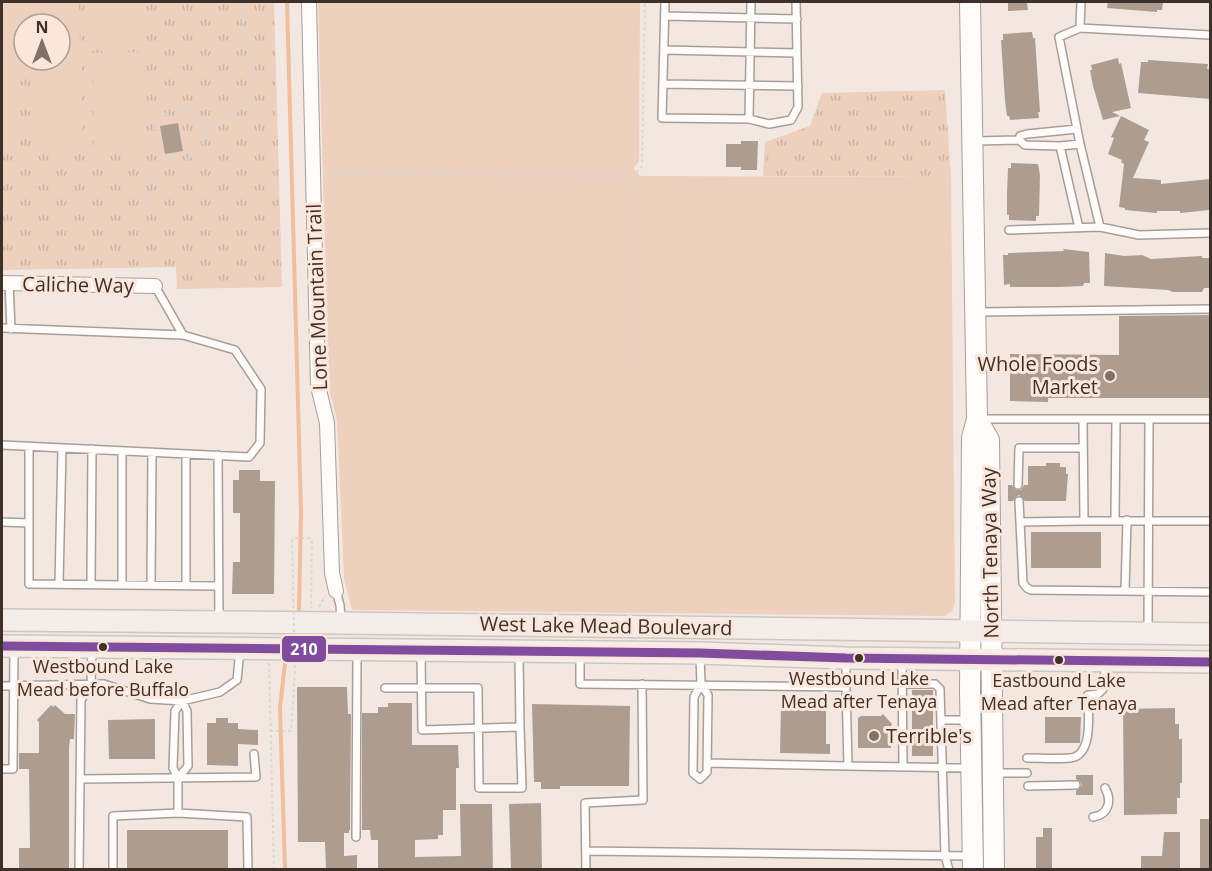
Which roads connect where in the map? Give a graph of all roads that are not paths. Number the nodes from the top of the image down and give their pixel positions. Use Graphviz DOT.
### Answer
graph roads {
  1 [pos="309,2"];
  2 [pos="665,2"];
  3 [pos="751,2"];
  4 [pos="796,2"];
  5 [pos="970,2"];
  6 [pos="1081,2"];
  7 [pos="665,16"];
  8 [pos="751,18"];
  9 [pos="797,19"];
  10 [pos="1080,28"];
  11 [pos="1210,35"];
  12 [pos="664,50"];
  13 [pos="750,52"];
  14 [pos="797,53"];
  15 [pos="663,84"];
  16 [pos="750,86"];
  17 [pos="798,86"];
  18 [pos="749,119"];
  19 [pos="1077,129"];
  20 [pos="1036,133"];
  21 [pos="1019,140"];
  22 [pos="973,141"];
  23 [pos="1080,144"];
  24 [pos="1036,146"];
  25 [pos="1060,146"];
  26 [pos="1100,227"];
  27 [pos="1078,228"];
  28 [pos="1009,230"];
  29 [pos="1210,233"];
  30 [pos="5,283"];
  31 [pos="155,286"];
  32 [pos="1210,309"];
  33 [pos="975,312"];
  34 [pos="2,328"];
  35 [pos="11,329"];
  36 [pos="183,335"];
  37 [pos="977,419"];
  38 [pos="1149,419"];
  39 [pos="1210,419"];
  40 [pos="1083,420"];
  41 [pos="1116,420"];
  42 [pos="2,445"];
  43 [pos="29,446"];
  44 [pos="62,448"];
  45 [pos="1083,448"];
  46 [pos="92,449"];
  47 [pos="122,451"];
  48 [pos="152,452"];
  49 [pos="186,454"];
  50 [pos="218,455"];
  51 [pos="1018,485"];
  52 [pos="1019,501"];
  53 [pos="1115,520"];
  54 [pos="1127,520"];
  55 [pos="1148,520"];
  56 [pos="1084,521"];
  57 [pos="1210,521"];
  58 [pos="2,522"];
  59 [pos="1020,522"];
  60 [pos="29,523"];
  61 [pos="58,584"];
  62 [pos="91,584"];
  63 [pos="122,585"];
  64 [pos="151,585"];
  65 [pos="186,586"];
  66 [pos="219,586"];
  67 [pos="1148,590"];
  68 [pos="1125,591"];
  69 [pos="1210,592"];
  70 [pos="333,593"];
  71 [pos="2,620"];
  72 [pos="169,622"];
  73 [pos="219,622"];
  74 [pos="337,622"];
  75 [pos="474,624"];
  76 [pos="700,628"];
  77 [pos="981,631"];
  78 [pos="1148,633"];
  79 [pos="1210,634"];
  80 [pos="8,646"];
  81 [pos="93,647"];
  82 [pos="240,648"];
  83 [pos="1210,648"];
  84 [pos="357,649"];
  85 [pos="420,650"];
  86 [pos="519,651"];
  87 [pos="580,652"];
  88 [pos="700,652"];
  89 [pos="846,658"];
  90 [pos="902,658"];
  91 [pos="981,659"];
  92 [pos="1106,660"];
  93 [pos="1127,660"];
  94 [pos="1210,662"];
  95 [pos="91,684"];
  96 [pos="642,684"];
  97 [pos="701,684"];
  98 [pos="902,684"];
  99 [pos="2,686"];
  100 [pos="15,686"];
  101 [pos="846,687"];
  102 [pos="385,688"];
  103 [pos="421,688"];
  104 [pos="182,701"];
  105 [pos="941,720"];
  106 [pos="970,720"];
  107 [pos="520,727"];
  108 [pos="478,728"];
  109 [pos="254,754"];
  110 [pos="1027,758"];
  111 [pos="707,763"];
  112 [pos="848,766"];
  113 [pos="903,767"];
  114 [pos="942,767"];
  115 [pos="971,768"];
  116 [pos="2,769"];
  117 [pos="1027,772"];
  118 [pos="993,773"];
  119 [pos="178,778"];
  120 [pos="80,779"];
  121 [pos="1076,785"];
  122 [pos="1028,786"];
  123 [pos="1105,788"];
  124 [pos="178,813"];
  125 [pos="1094,817"];
  126 [pos="356,837"];
  127 [pos="586,851"];
  128 [pos="945,856"];
  129 [pos="973,863"];
  130 [pos="994,863"];
  131 [pos="79,870"];
  132 [pos="113,870"];
  133 [pos="248,870"];
  134 [pos="586,870"];
  135 [pos="949,870"];
  1 -- 70 [label="street, Lone Mountain Trail"];
  2 -- 7 [label="lane"];
  3 -- 8 [label="lane"];
  4 -- 9 [label="lane"];
  5 -- 22 [label="main road, North Tenaya Way"];
  6 -- 10 [label="lane"];
  7 -- 8 [label="lane"];
  7 -- 12 [label="lane"];
  8 -- 9 [label="lane"];
  8 -- 13 [label="lane"];
  9 -- 14 [label="lane"];
  10 -- 11 [label="lane"];
  10 -- 19 [label="lane"];
  12 -- 13 [label="lane"];
  12 -- 15 [label="lane"];
  13 -- 14 [label="lane"];
  13 -- 16 [label="lane"];
  14 -- 17 [label="lane"];
  15 -- 16 [label="lane"];
  15 -- 18 [label="lane"];
  16 -- 17 [label="lane"];
  16 -- 18 [label="lane"];
  17 -- 18 [label="lane"];
  19 -- 20 [label="lane"];
  19 -- 23 [label="lane"];
  20 -- 21 [label="lane"];
  20 -- 24 [label="lane"];
  21 -- 22 [label="lane"];
  21 -- 24 [label="lane"];
  22 -- 33 [label="main road, North Tenaya Way"];
  23 -- 25 [label="lane"];
  23 -- 26 [label="lane"];
  24 -- 25 [label="lane"];
  25 -- 27 [label="lane"];
  26 -- 27 [label="lane"];
  26 -- 29 [label="lane"];
  27 -- 28 [label="lane"];
  30 -- 31 [label="street, Caliche Way"];
  30 -- 35 [label="lane"];
  31 -- 36 [label="lane"];
  32 -- 33 [label="lane"];
  33 -- 37 [label="main road, North Tenaya Way"];
  34 -- 35 [label="lane"];
  35 -- 36 [label="lane"];
  36 -- 50 [label="lane"];
  37 -- 40 [label="lane"];
  37 -- 77 [label="main road, North Tenaya Way"];
  38 -- 39 [label="lane"];
  38 -- 41 [label="lane"];
  38 -- 55 [label="lane"];
  40 -- 41 [label="lane"];
  40 -- 45 [label="lane"];
  41 -- 53 [label="lane"];
  42 -- 43 [label="lane"];
  43 -- 44 [label="lane"];
  43 -- 60 [label="lane"];
  44 -- 46 [label="lane"];
  44 -- 61 [label="lane"];
  45 -- 51 [label="lane"];
  45 -- 56 [label="lane"];
  46 -- 47 [label="lane"];
  46 -- 62 [label="lane"];
  47 -- 48 [label="lane"];
  47 -- 63 [label="lane"];
  48 -- 49 [label="lane"];
  48 -- 64 [label="lane"];
  49 -- 50 [label="lane"];
  49 -- 65 [label="lane"];
  50 -- 66 [label="lane"];
  52 -- 59 [label="lane"];
  53 -- 54 [label="lane"];
  53 -- 56 [label="lane"];
  54 -- 55 [label="lane"];
  54 -- 68 [label="lane"];
  55 -- 57 [label="lane"];
  55 -- 67 [label="lane"];
  56 -- 59 [label="lane"];
  58 -- 60 [label="lane"];
  59 -- 68 [label="lane"];
  60 -- 61 [label="lane"];
  61 -- 62 [label="lane"];
  62 -- 63 [label="lane"];
  63 -- 64 [label="lane"];
  64 -- 65 [label="lane"];
  65 -- 66 [label="lane"];
  66 -- 73 [label="lane"];
  67 -- 68 [label="lane"];
  67 -- 69 [label="lane"];
  67 -- 78 [label="lane"];
  70 -- 74 [label="lane"];
  71 -- 72 [label="main road, West Lake Mead Boulevard"];
  72 -- 73 [label="main road, West Lake Mead Boulevard"];
  72 -- 81 [label="main road"];
  73 -- 74 [label="main road, West Lake Mead Boulevard"];
  74 -- 75 [label="main road, West Lake Mead Boulevard"];
  74 -- 82 [label="main road"];
  75 -- 76 [label="main road, West Lake Mead Boulevard"];
  75 -- 84 [label="main road"];
  76 -- 77 [label="main road, West Lake Mead Boulevard"];
  76 -- 88 [label="main road"];
  77 -- 78 [label="main road, West Lake Mead Boulevard"];
  77 -- 91 [label="main road, North Tenaya Way"];
  78 -- 79 [label="main road, West Lake Mead Boulevard"];
  80 -- 81 [label="main road, West Lake Mead Boulevard"];
  80 -- 100 [label="lane"];
  81 -- 82 [label="main road, West Lake Mead Boulevard"];
  81 -- 95 [label="lane"];
  82 -- 84 [label="main road, West Lake Mead Boulevard"];
  82 -- 104 [label="lane"];
  83 -- 93 [label="main road"];
  84 -- 85 [label="main road, West Lake Mead Boulevard"];
  84 -- 126 [label="lane"];
  85 -- 86 [label="main road, West Lake Mead Boulevard"];
  85 -- 103 [label="lane"];
  86 -- 87 [label="main road, West Lake Mead Boulevard"];
  86 -- 107 [label="lane"];
  87 -- 88 [label="main road, West Lake Mead Boulevard"];
  87 -- 96 [label="lane"];
  88 -- 89 [label="main road, West Lake Mead Boulevard"];
  88 -- 97 [label="lane"];
  89 -- 90 [label="main road, West Lake Mead Boulevard"];
  89 -- 101 [label="lane"];
  90 -- 91 [label="main road, West Lake Mead Boulevard"];
  90 -- 98 [label="lane"];
  91 -- 92 [label="main road, West Lake Mead Boulevard"];
  91 -- 106 [label="main road, North Tenaya Way"];
  91 -- 118 [label="main road, North Tenaya Way"];
  92 -- 93 [label="main road, West Lake Mead Boulevard"];
  92 -- 110 [label="lane"];
  93 -- 94 [label="main road, West Lake Mead Boulevard"];
  95 -- 100 [label="lane"];
  95 -- 104 [label="lane"];
  95 -- 120 [label="lane"];
  96 -- 97 [label="lane"];
  96 -- 127 [label="lane"];
  97 -- 101 [label="lane"];
  97 -- 111 [label="lane"];
  97 -- 111 [label="lane"];
  98 -- 105 [label="lane"];
  98 -- 113 [label="lane"];
  99 -- 100 [label="lane"];
  100 -- 116 [label="lane"];
  101 -- 112 [label="lane"];
  102 -- 103 [label="lane"];
  103 -- 108 [label="lane"];
  103 -- 108 [label="lane"];
  104 -- 119 [label="lane"];
  104 -- 119 [label="lane"];
  105 -- 106 [label="lane"];
  105 -- 114 [label="lane"];
  106 -- 115 [label="main road, North Tenaya Way"];
  107 -- 108 [label="lane"];
  107 -- 108 [label="lane"];
  109 -- 119 [label="lane"];
  111 -- 112 [label="lane"];
  112 -- 113 [label="lane"];
  113 -- 114 [label="lane"];
  114 -- 115 [label="lane"];
  114 -- 128 [label="lane"];
  115 -- 129 [label="main road, North Tenaya Way"];
  117 -- 118 [label="lane"];
  118 -- 130 [label="main road, North Tenaya Way"];
  119 -- 120 [label="lane"];
  119 -- 124 [label="lane"];
  120 -- 131 [label="lane"];
  121 -- 122 [label="lane"];
  123 -- 125 [label="lane"];
  124 -- 132 [label="lane"];
  124 -- 133 [label="lane"];
  127 -- 128 [label="lane"];
  127 -- 134 [label="lane"];
  128 -- 129 [label="lane"];
  128 -- 135 [label="lane"];
  129 -- 130 [label="lane"];
}
